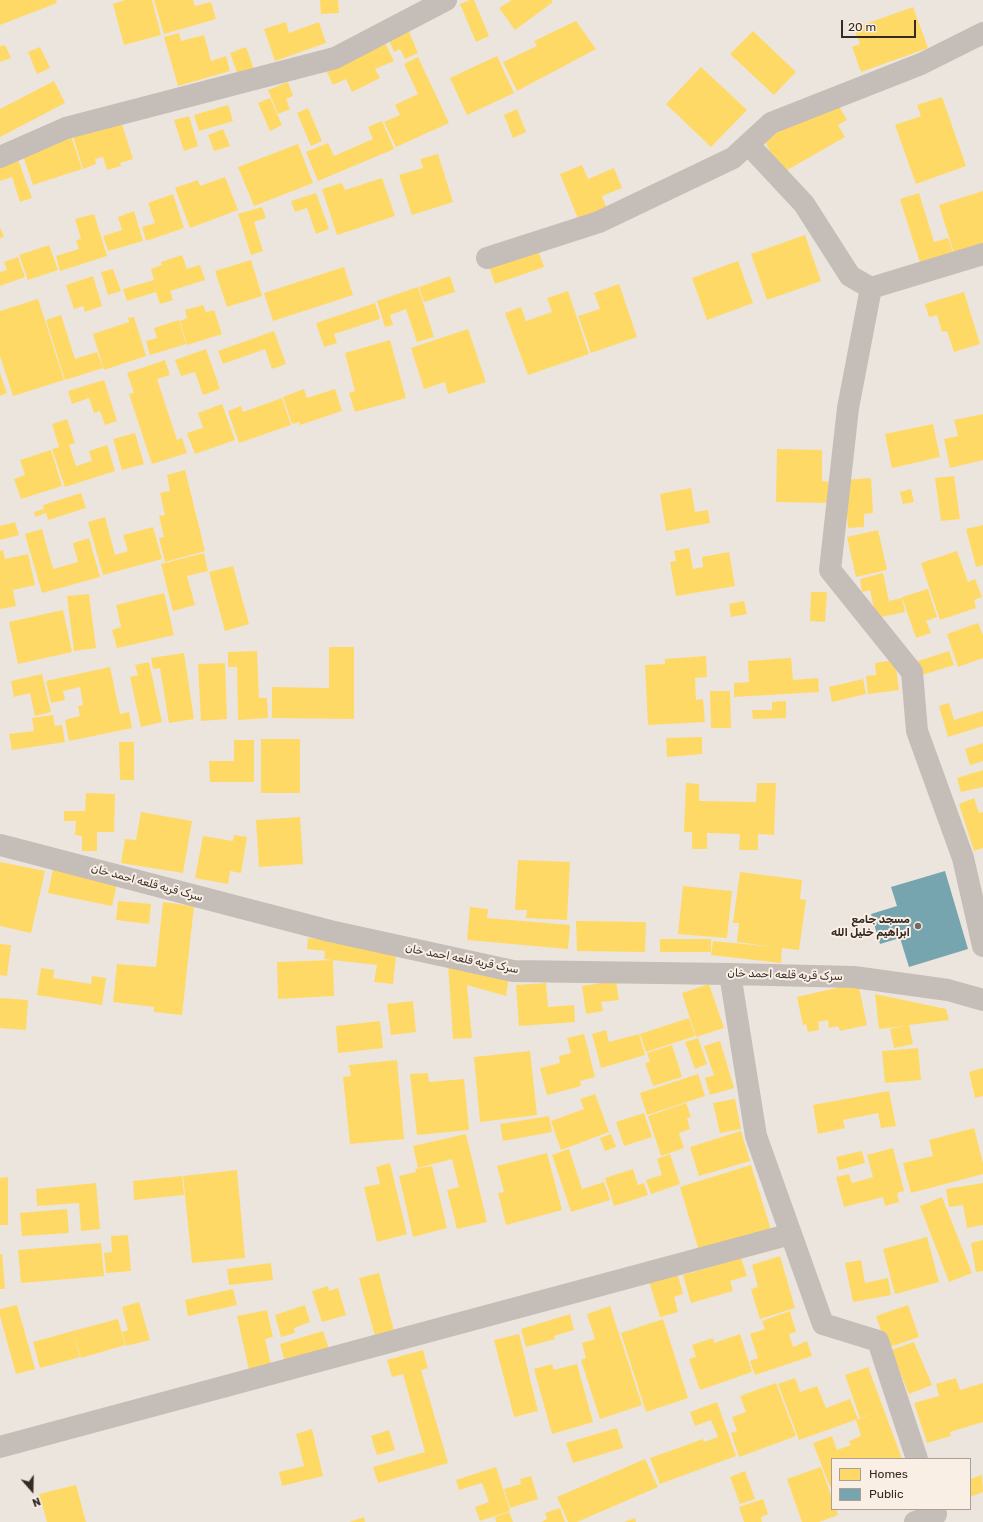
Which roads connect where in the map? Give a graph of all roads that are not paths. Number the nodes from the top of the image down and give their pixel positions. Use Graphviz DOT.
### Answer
graph roads {
  1 [pos="446,0"];
  2 [pos="983,33"];
  3 [pos="748,144"];
  4 [pos="0,157"];
  5 [pos="983,254"];
  6 [pos="486,258"];
  7 [pos="871,288"];
  8 [pos="0,845"];
  9 [pos="983,946"];
  10 [pos="730,974"];
  11 [pos="983,1000"];
  12 [pos="791,1234"];
  13 [pos="0,1447"];
  14 [pos="917,1458"];
  15 [pos="936,1515"];
  16 [pos="915,1522"];
  1 -- 4 [label="street"];
  2 -- 3 [label="street"];
  3 -- 6 [label="street"];
  3 -- 7 [label="street"];
  5 -- 7 [label="street"];
  7 -- 9 [label="street"];
  8 -- 10 [label="street, سرک قریه قلعه احمد خان"];
  10 -- 11 [label="street, سرک قریه قلعه احمد خان"];
  10 -- 12 [label="street"];
  12 -- 13 [label="street"];
  12 -- 14 [label="street"];
  15 -- 16 [label="street"];
}
